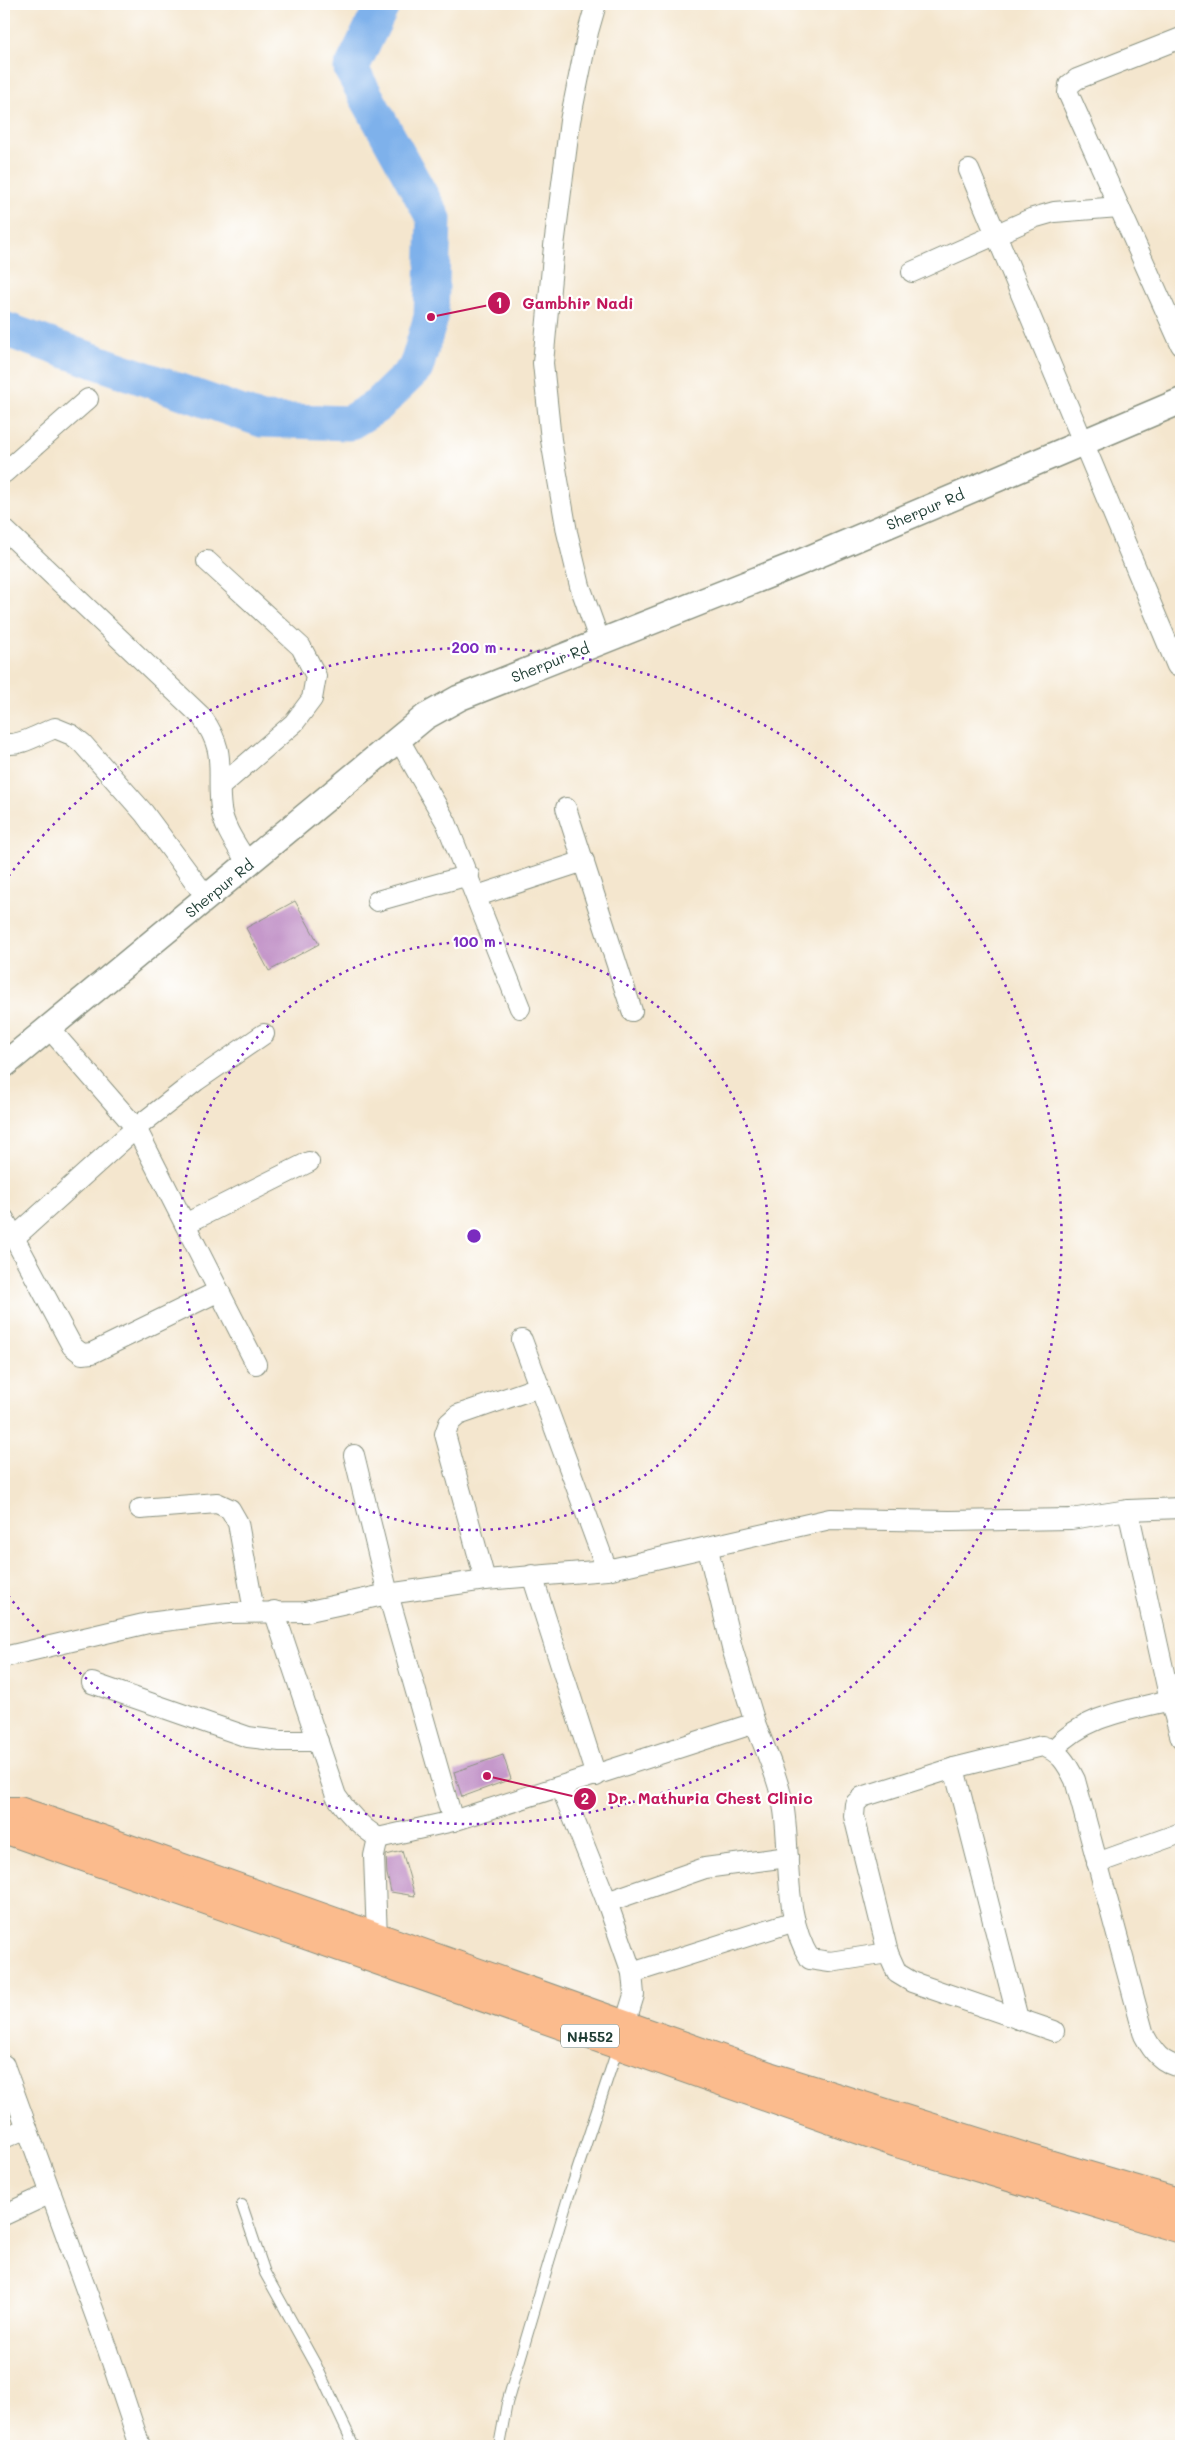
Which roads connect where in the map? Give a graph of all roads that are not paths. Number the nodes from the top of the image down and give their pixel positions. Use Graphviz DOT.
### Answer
graph roads {
  1 [pos="596,4"];
  2 [pos="1181,38"];
  3 [pos="969,170"];
  4 [pos="1119,207"];
  5 [pos="996,233"];
  6 [pos="912,272"];
  7 [pos="1181,345"];
  8 [pos="88,399"];
  9 [pos="1181,401"];
  10 [pos="1084,441"];
  11 [pos="4,473"];
  12 [pos="6,537"];
  13 [pos="207,561"];
  14 [pos="600,642"];
  15 [pos="1177,666"];
  16 [pos="398,738"];
  17 [pos="4,743"];
  18 [pos="221,786"];
  19 [pos="566,808"];
  20 [pos="584,862"];
  21 [pos="248,864"];
  22 [pos="469,875"];
  23 [pos="477,896"];
  24 [pos="207,898"];
  25 [pos="377,902"];
  26 [pos="520,1008"];
  27 [pos="632,1012"];
  28 [pos="48,1028"];
  29 [pos="264,1034"];
  30 [pos="4,1064"];
  31 [pos="136,1128"];
  32 [pos="309,1162"];
  33 [pos="4,1219"];
  34 [pos="185,1224"];
  35 [pos="15,1237"];
  36 [pos="220,1292"];
  37 [pos="522,1340"];
  38 [pos="256,1364"];
  39 [pos="539,1387"];
  40 [pos="354,1455"];
  41 [pos="1181,1508"];
  42 [pos="140,1509"];
  43 [pos="1128,1510"];
  44 [pos="708,1548"];
  45 [pos="607,1570"];
  46 [pos="532,1575"];
  47 [pos="484,1580"];
  48 [pos="388,1594"];
  49 [pos="254,1611"];
  50 [pos="274,1611"];
  51 [pos="4,1657"];
  52 [pos="92,1683"];
  53 [pos="1170,1700"];
  54 [pos="755,1723"];
  55 [pos="1181,1738"];
  56 [pos="318,1741"];
  57 [pos="1054,1750"];
  58 [pos="954,1768"];
  59 [pos="596,1776"];
  60 [pos="561,1787"];
  61 [pos="4,1811"];
  62 [pos="453,1821"];
  63 [pos="4,1826"];
  64 [pos="1181,1833"];
  65 [pos="378,1838"];
  66 [pos="788,1857"];
  67 [pos="1097,1863"];
  68 [pos="607,1902"];
  69 [pos="795,1921"];
  70 [pos="377,1938"];
  71 [pos="888,1953"];
  72 [pos="632,1973"];
  73 [pos="1018,2019"];
  74 [pos="1054,2031"];
  75 [pos="622,2035"];
  76 [pos="4,2065"];
  77 [pos="1181,2066"];
  78 [pos="27,2128"];
  79 [pos="4,2138"];
  80 [pos="51,2194"];
  81 [pos="1181,2203"];
  82 [pos="242,2205"];
  83 [pos="4,2215"];
  84 [pos="1181,2229"];
  85 [pos="140,2446"];
  86 [pos="354,2446"];
  87 [pos="499,2446"];
  1 -- 14 [label="street"];
  2 -- 4 [label="street"];
  3 -- 5 [label="street"];
  4 -- 5 [label="street"];
  4 -- 7 [label="street"];
  5 -- 6 [label="street"];
  5 -- 10 [label="street"];
  8 -- 11 [label="street"];
  9 -- 10 [label="street, Sherpur Rd"];
  10 -- 14 [label="street, Sherpur Rd"];
  10 -- 15 [label="street"];
  12 -- 18 [label="street"];
  13 -- 18 [label="street"];
  14 -- 16 [label="street, Sherpur Rd"];
  16 -- 21 [label="street, Sherpur Rd"];
  16 -- 22 [label="street"];
  17 -- 24 [label="street"];
  18 -- 21 [label="street"];
  19 -- 20 [label="street"];
  20 -- 23 [label="street"];
  20 -- 27 [label="street"];
  21 -- 24 [label="street, Sherpur Rd"];
  22 -- 23 [label="street"];
  22 -- 25 [label="street"];
  23 -- 26 [label="street"];
  24 -- 28 [label="street, Sherpur Rd"];
  28 -- 30 [label="street, Sherpur Rd"];
  28 -- 31 [label="street"];
  29 -- 31 [label="street"];
  31 -- 34 [label="street"];
  31 -- 35 [label="street"];
  32 -- 34 [label="street"];
  33 -- 35 [label="street"];
  34 -- 36 [label="street"];
  35 -- 36 [label="street"];
  36 -- 38 [label="street"];
  37 -- 39 [label="street"];
  39 -- 45 [label="street"];
  39 -- 47 [label="street"];
  40 -- 48 [label="street"];
  41 -- 43 [label="street"];
  42 -- 49 [label="street"];
  43 -- 44 [label="street"];
  43 -- 53 [label="street"];
  44 -- 45 [label="street"];
  44 -- 54 [label="street"];
  45 -- 46 [label="street"];
  46 -- 47 [label="street"];
  46 -- 59 [label="street"];
  47 -- 48 [label="street"];
  48 -- 50 [label="street"];
  48 -- 62 [label="street"];
  49 -- 50 [label="street"];
  49 -- 51 [label="street"];
  50 -- 56 [label="street"];
  52 -- 56 [label="street"];
  53 -- 55 [label="street"];
  53 -- 57 [label="street"];
  54 -- 59 [label="street"];
  54 -- 66 [label="street"];
  56 -- 65 [label="street"];
  57 -- 58 [label="street"];
  57 -- 67 [label="street"];
  58 -- 71 [label="street"];
  58 -- 73 [label="street"];
  59 -- 60 [label="street"];
  60 -- 62 [label="street"];
  60 -- 68 [label="street"];
  61 -- 70 [label="highway, NH552"];
  62 -- 65 [label="street"];
  63 -- 75 [label="highway, NH552"];
  64 -- 67 [label="street"];
  65 -- 70 [label="street"];
  66 -- 68 [label="street"];
  66 -- 69 [label="street"];
  67 -- 77 [label="street"];
  68 -- 72 [label="street"];
  69 -- 71 [label="street"];
  69 -- 72 [label="street"];
  70 -- 75 [label="highway, NH552"];
  71 -- 73 [label="street"];
  72 -- 75 [label="street"];
  73 -- 74 [label="street"];
  75 -- 81 [label="highway, NH552"];
  75 -- 84 [label="highway, NH552"];
  75 -- 87 [label="lane"];
  76 -- 78 [label="street"];
  78 -- 79 [label="street"];
  78 -- 80 [label="street"];
  80 -- 83 [label="street"];
  80 -- 85 [label="street"];
  82 -- 86 [label="lane"];
}
